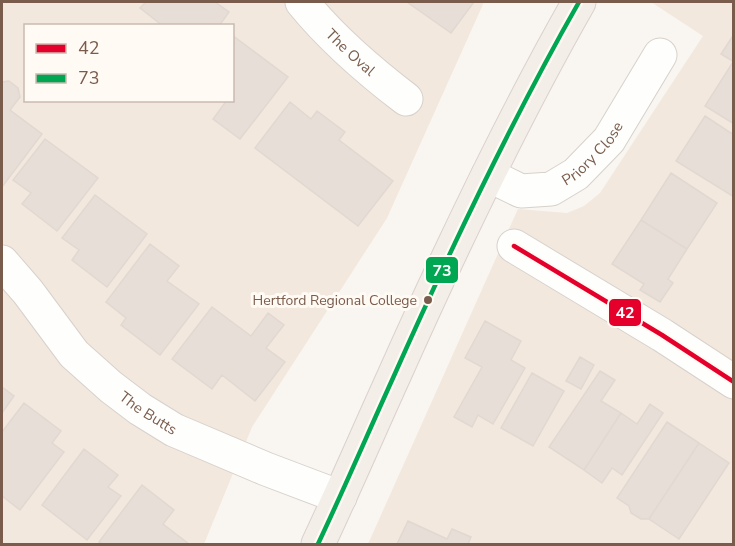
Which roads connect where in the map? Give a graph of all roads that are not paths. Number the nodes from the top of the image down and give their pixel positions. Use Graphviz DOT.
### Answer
graph roads {
  1 [pos="302,2"];
  2 [pos="579,2"];
  3 [pos="660,55"];
  4 [pos="406,99"];
  5 [pos="488,175"];
  6 [pos="514,246"];
  7 [pos="2,262"];
  8 [pos="734,382"];
  9 [pos="340,498"];
  10 [pos="318,544"];
  1 -- 4 [label="street, The Oval"];
  2 -- 5 [label="main road"];
  3 -- 5 [label="street, Priory Close"];
  5 -- 9 [label="main road"];
  6 -- 8 [label="street"];
  7 -- 9 [label="street, The Butts"];
  9 -- 10 [label="main road"];
}
